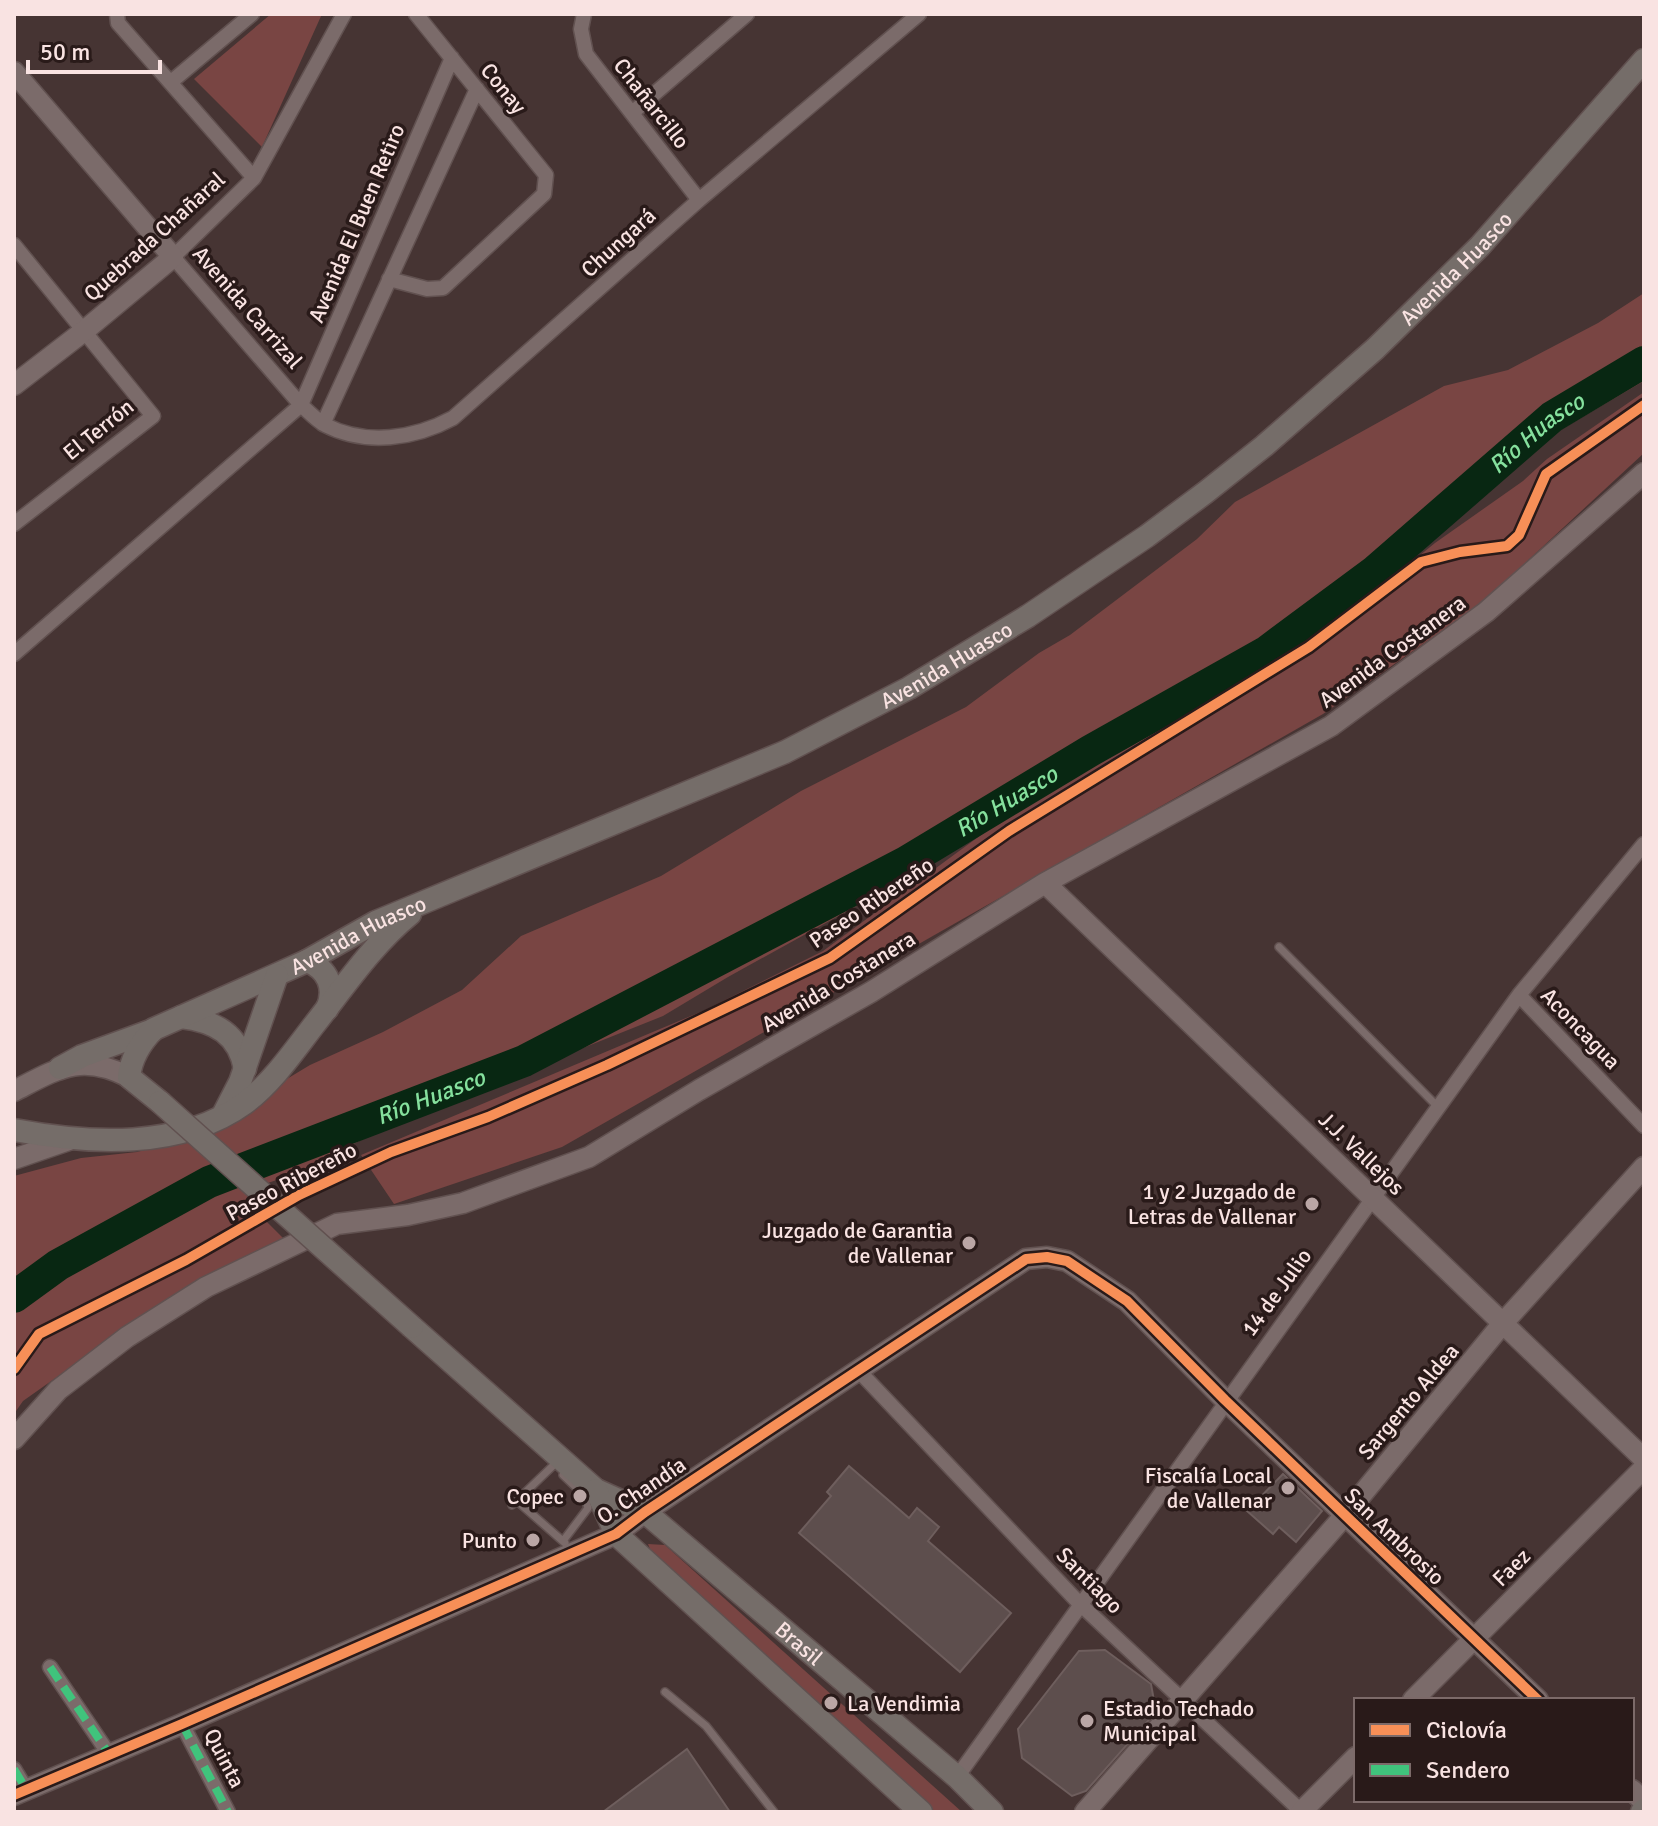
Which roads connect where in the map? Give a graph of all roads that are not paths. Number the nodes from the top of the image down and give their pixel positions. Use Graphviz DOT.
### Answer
graph roads {
  1 [pos="117,14"];
  2 [pos="252,14"];
  3 [pos="344,14"];
  4 [pos="416,14"];
  5 [pos="747,14"];
  6 [pos="919,14"];
  7 [pos="582,21"];
  8 [pos="452,58"];
  9 [pos="1644,60"];
  10 [pos="14,72"];
  11 [pos="171,82"];
  12 [pos="477,89"];
  13 [pos="632,113"];
  14 [pos="254,178"];
  15 [pos="699,200"];
  16 [pos="17,255"];
  17 [pos="173,257"];
  18 [pos="389,279"];
  19 [pos="84,331"];
  20 [pos="14,385"];
  21 [pos="301,405"];
  22 [pos="323,424"];
  23 [pos="1644,473"];
  24 [pos="14,524"];
  25 [pos="14,654"];
  26 [pos="1644,844"];
  27 [pos="1045,883"];
  28 [pos="422,905"];
  29 [pos="1279,947"];
  30 [pos="307,961"];
  31 [pos="277,975"];
  32 [pos="1519,995"];
  33 [pos="326,1010"];
  34 [pos="181,1017"];
  35 [pos="154,1029"];
  36 [pos="60,1068"];
  37 [pos="245,1069"];
  38 [pos="129,1077"];
  39 [pos="14,1091"];
  40 [pos="1438,1107"];
  41 [pos="222,1116"];
  42 [pos="1644,1126"];
  43 [pos="14,1130"];
  44 [pos="69,1140"];
  45 [pos="14,1159"];
  46 [pos="1644,1167"];
  47 [pos="1373,1196"];
  48 [pos="1503,1323"];
  49 [pos="857,1369"];
  50 [pos="1225,1400"];
  51 [pos="14,1439"];
  52 [pos="1644,1459"];
  53 [pos="557,1462"];
  54 [pos="1644,1468"];
  55 [pos="596,1490"];
  56 [pos="645,1512"];
  57 [pos="1345,1515"];
  58 [pos="616,1534"];
  59 [pos="569,1547"];
  60 [pos="1079,1603"];
  61 [pos="1474,1639"];
  62 [pos="50,1667"];
  63 [pos="665,1692"];
  64 [pos="1415,1698"];
  65 [pos="1536,1698"];
  66 [pos="1181,1699"];
  67 [pos="182,1724"];
  68 [pos="109,1754"];
  69 [pos="1354,1759"];
  70 [pos="14,1769"];
  71 [pos="957,1777"];
  72 [pos="20,1792"];
  73 [pos="228,1812"];
  74 [pos="774,1812"];
  75 [pos="921,1812"];
  76 [pos="992,1812"];
  77 [pos="1085,1812"];
  78 [pos="1301,1812"];
  1 -- 11 [label="street"];
  2 -- 11 [label="street"];
  3 -- 14 [label="street, Quebrada Chañaral"];
  4 -- 8 [label="street, Conay"];
  5 -- 13 [label="street"];
  6 -- 15 [label="street, Chungará"];
  7 -- 13 [label="street, Chañarcillo"];
  8 -- 12 [label="street, Conay"];
  8 -- 21 [label="street, Avenida El Buen Retiro"];
  9 -- 28 [label="main road, Avenida Huasco"];
  10 -- 17 [label="street, Avenida Carrizal"];
  11 -- 14 [label="street"];
  12 -- 18 [label="street"];
  12 -- 18 [label="street, Conay"];
  13 -- 15 [label="street, Chañarcillo"];
  14 -- 17 [label="street, Quebrada Chañaral"];
  15 -- 22 [label="street, Chungará"];
  16 -- 19 [label="street, El Terrón"];
  17 -- 19 [label="street, Quebrada Chañaral"];
  17 -- 21 [label="street, Avenida Carrizal"];
  18 -- 22 [label="street"];
  19 -- 20 [label="street, Quebrada Chañaral"];
  19 -- 24 [label="street, El Terrón"];
  21 -- 22 [label="street, Avenida Carrizal"];
  21 -- 25 [label="street"];
  23 -- 27 [label="street, Avenida Costanera"];
  26 -- 32 [label="street, 14 de Julio"];
  27 -- 47 [label="street, J.J. Vallejos"];
  27 -- 51 [label="street, Avenida Costanera"];
  28 -- 30 [label="main road, Avenida Huasco"];
  28 -- 33 [label="main road"];
  29 -- 40 [label="lane"];
  30 -- 31 [label="main road, Avenida Huasco"];
  30 -- 33 [label="main road"];
  31 -- 34 [label="main road, Avenida Huasco"];
  31 -- 37 [label="main road"];
  32 -- 40 [label="street, 14 de Julio"];
  32 -- 42 [label="street, Aconcagua"];
  33 -- 41 [label="main road"];
  34 -- 35 [label="main road, Avenida Huasco"];
  34 -- 37 [label="main road"];
  35 -- 36 [label="main road, Avenida Huasco"];
  35 -- 38 [label="main road"];
  36 -- 38 [label="street"];
  36 -- 39 [label="street"];
  37 -- 41 [label="main road"];
  38 -- 53 [label="main road, Brasil, bridge"];
  40 -- 47 [label="street, 14 de Julio"];
  41 -- 44 [label="main road"];
  43 -- 44 [label="main road"];
  44 -- 45 [label="street"];
  46 -- 48 [label="street, Sargento Aldea"];
  47 -- 48 [label="street, J.J. Vallejos"];
  47 -- 50 [label="street, 14 de Julio"];
  48 -- 52 [label="street, J.J. Vallejos"];
  48 -- 57 [label="street, Sargento Aldea"];
  49 -- 50 [label="street, O. Chandía"];
  49 -- 56 [label="street, O. Chandía"];
  49 -- 60 [label="street, Santiago"];
  50 -- 57 [label="street, San Ambrosio"];
  50 -- 60 [label="street, 14 de Julio"];
  53 -- 55 [label="main road, Brasil"];
  53 -- 59 [label="lane"];
  53 -- 59 [label="lane"];
  54 -- 61 [label="street, Faez"];
  55 -- 56 [label="main road, Brasil"];
  55 -- 58 [label="main road, Brasil"];
  56 -- 58 [label="street, O. Chandía"];
  56 -- 71 [label="main road, Brasil"];
  57 -- 61 [label="street, San Ambrosio"];
  57 -- 66 [label="street, Sargento Aldea"];
  58 -- 59 [label="street, O. Chandía"];
  58 -- 75 [label="main road, Brasil"];
  59 -- 67 [label="street, O. Chandía"];
  60 -- 66 [label="street, Santiago"];
  60 -- 71 [label="street, 14 de Julio"];
  61 -- 64 [label="street, Faez"];
  61 -- 65 [label="street, San Ambrosio"];
  62 -- 68 [label="street"];
  63 -- 74 [label="lane"];
  66 -- 77 [label="street, Sargento Aldea"];
  66 -- 78 [label="street, Santiago"];
  67 -- 68 [label="street, O. Chandía"];
  67 -- 73 [label="street, Quinta"];
  68 -- 72 [label="street, O. Chandía"];
  69 -- 78 [label="street"];
  70 -- 72 [label="street"];
  71 -- 76 [label="main road, Brasil"];
}
